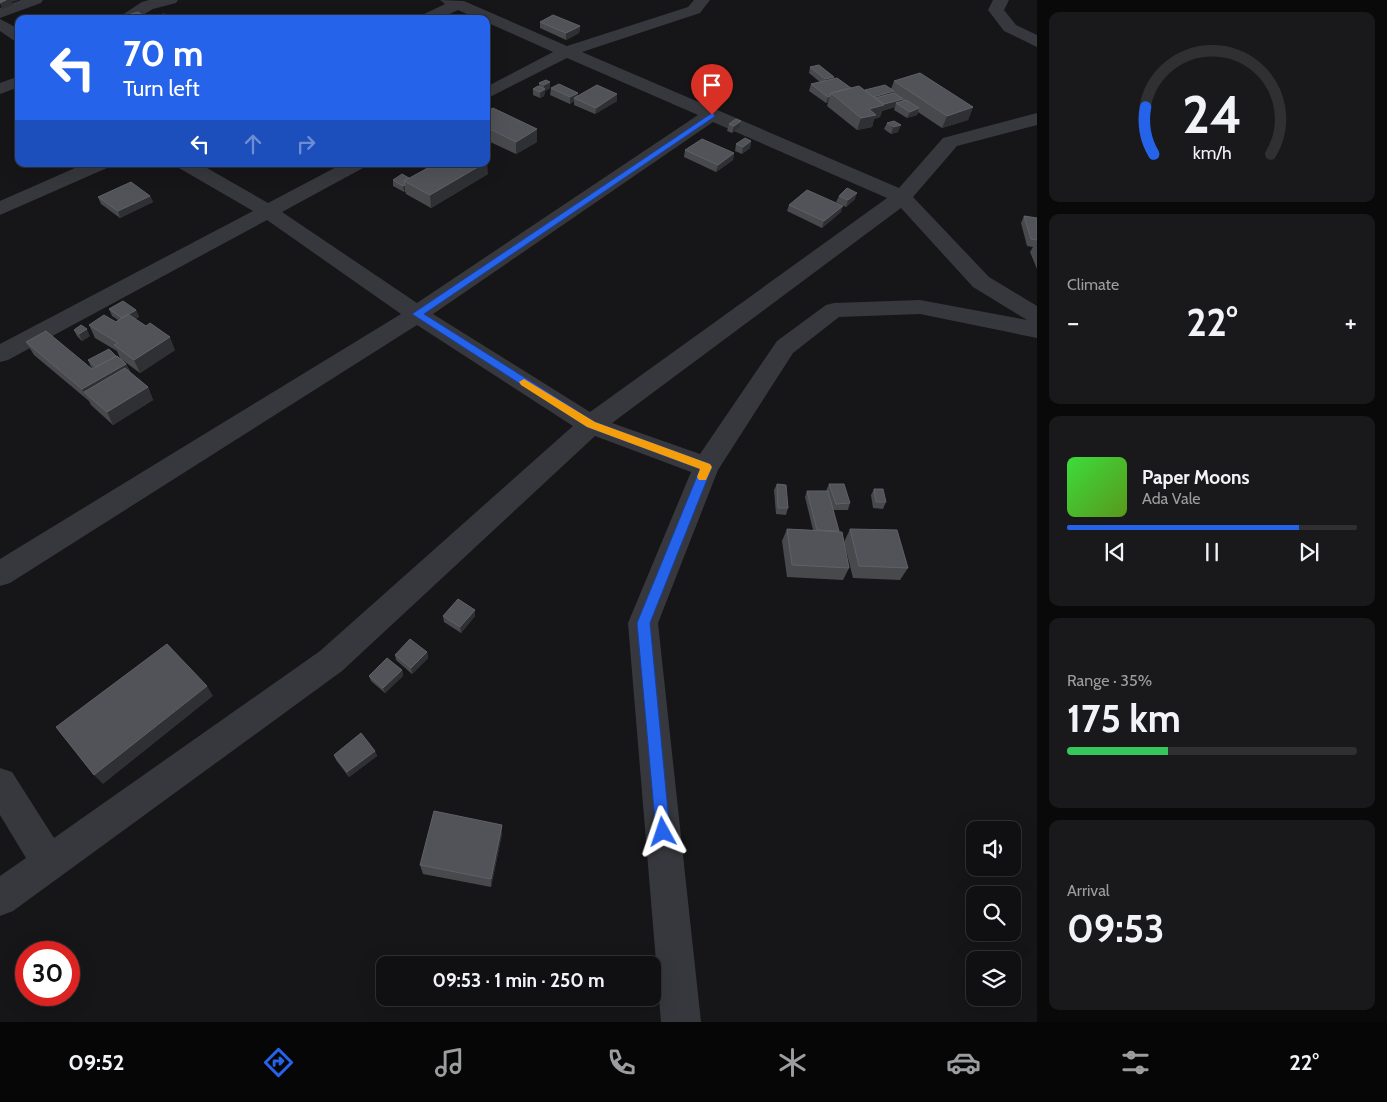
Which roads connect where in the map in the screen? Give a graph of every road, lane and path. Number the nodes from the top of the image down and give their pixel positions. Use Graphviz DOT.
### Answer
graph roads {
  1 [pos="35,0"];
  2 [pos="170,0"];
  3 [pos="702,0"];
  4 [pos="1001,0"];
  5 [pos="453,2"];
  6 [pos="0,13"];
  7 [pos="131,15"];
  8 [pos="432,15"];
  9 [pos="482,15"];
  10 [pos="490,19"];
  11 [pos="0,24"];
  12 [pos="15,34"];
  13 [pos="1037,42"];
  14 [pos="565,52"];
  15 [pos="15,83"];
  16 [pos="0,89"];
  17 [pos="490,92"];
  18 [pos="712,115"];
  19 [pos="1037,119"];
  20 [pos="93,167"];
  21 [pos="191,167"];
  22 [pos="350,167"];
  23 [pos="902,197"];
  24 [pos="0,209"];
  25 [pos="268,211"];
  26 [pos="417,314"];
  27 [pos="1037,316"];
  28 [pos="1037,330"];
  29 [pos="0,354"];
  30 [pos="591,424"];
  31 [pos="706,467"];
  32 [pos="0,574"];
  33 [pos="0,784"];
  34 [pos="49,862"];
  35 [pos="0,898"];
  36 [pos="681,1022"];
  1 -- 6 [label="street"];
  2 -- 7 [label="street"];
  3 -- 14 [label="street"];
  4 -- 13 [label="street"];
  5 -- 8 [label="street"];
  5 -- 9 [label="street"];
  10 -- 14 [label="street"];
  11 -- 12 [label="street"];
  14 -- 17 [label="street"];
  14 -- 18 [label="street"];
  15 -- 16 [label="street"];
  18 -- 23 [label="street"];
  18 -- 26 [label="street"];
  19 -- 23 [label="street"];
  20 -- 24 [label="street"];
  21 -- 25 [label="street"];
  22 -- 25 [label="street"];
  23 -- 27 [label="street"];
  23 -- 30 [label="street"];
  25 -- 26 [label="street"];
  25 -- 29 [label="street"];
  26 -- 30 [label="street"];
  26 -- 32 [label="street"];
  28 -- 31 [label="street"];
  30 -- 31 [label="street"];
  30 -- 34 [label="street"];
  31 -- 36 [label="street"];
  33 -- 34 [label="street"];
  34 -- 35 [label="street"];
}
